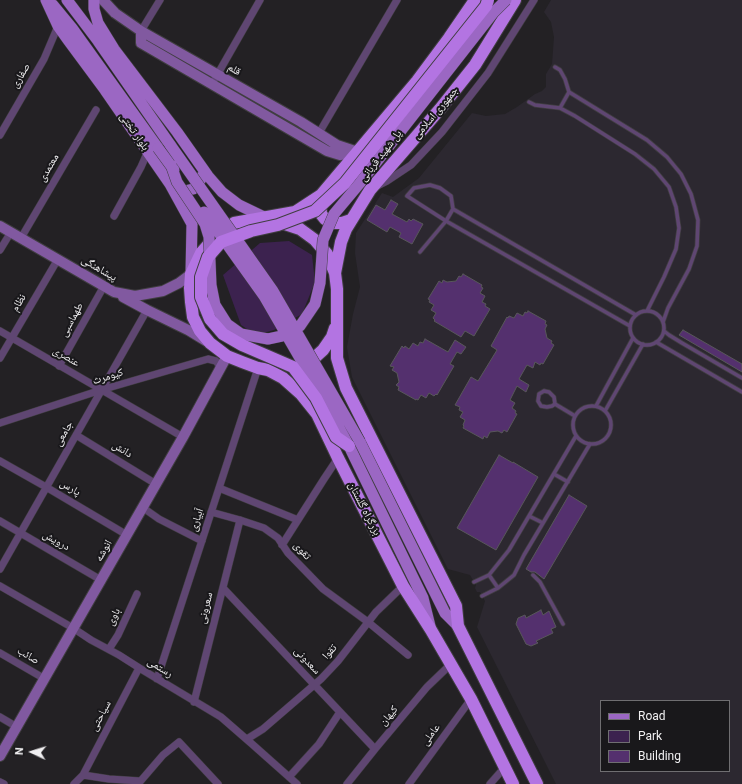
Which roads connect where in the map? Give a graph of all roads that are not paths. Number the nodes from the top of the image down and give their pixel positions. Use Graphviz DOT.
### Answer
graph roads {
  1 [pos="48,0"];
  2 [pos="67,0"];
  3 [pos="94,0"];
  4 [pos="103,0"];
  5 [pos="160,0"];
  6 [pos="260,0"];
  7 [pos="397,0"];
  8 [pos="475,0"];
  9 [pos="488,0"];
  10 [pos="506,0"];
  11 [pos="515,0"];
  12 [pos="534,0"];
  13 [pos="58,26"];
  14 [pos="141,31"];
  15 [pos="555,67"];
  16 [pos="217,74"];
  17 [pos="212,84"];
  18 [pos="569,92"];
  19 [pos="529,102"];
  20 [pos="560,108"];
  21 [pos="96,110"];
  22 [pos="319,133"];
  23 [pos="0,135"];
  24 [pos="153,150"];
  25 [pos="358,152"];
  26 [pos="199,162"];
  27 [pos="171,165"];
  28 [pos="170,184"];
  29 [pos="370,190"];
  30 [pos="321,195"];
  31 [pos="453,209"];
  32 [pos="114,216"];
  33 [pos="266,218"];
  34 [pos="351,220"];
  35 [pos="446,221"];
  36 [pos="0,226"];
  37 [pos="11,232"];
  38 [pos="21,238"];
  39 [pos="0,250"];
  40 [pos="420,252"];
  41 [pos="58,259"];
  42 [pos="335,273"];
  43 [pos="191,274"];
  44 [pos="104,286"];
  45 [pos="114,292"];
  46 [pos="147,310"];
  47 [pos="647,312"];
  48 [pos="636,316"];
  49 [pos="663,322"];
  50 [pos="336,323"];
  51 [pos="630,326"];
  52 [pos="0,331"];
  53 [pos="664,331"];
  54 [pos="11,338"];
  55 [pos="634,338"];
  56 [pos="656,342"];
  57 [pos="210,343"];
  58 [pos="643,344"];
  59 [pos="227,356"];
  60 [pos="0,358"];
  61 [pos="59,366"];
  62 [pos="220,368"];
  63 [pos="263,369"];
  64 [pos="742,378"];
  65 [pos="101,390"];
  66 [pos="742,392"];
  67 [pos="555,404"];
  68 [pos="596,406"];
  69 [pos="605,411"];
  70 [pos="575,416"];
  71 [pos="0,423"];
  72 [pos="76,435"];
  73 [pos="576,436"];
  74 [pos="183,437"];
  75 [pos="354,444"];
  76 [pos="590,444"];
  77 [pos="338,458"];
  78 [pos="0,461"];
  79 [pos="554,474"];
  80 [pos="568,482"];
  81 [pos="156,484"];
  82 [pos="46,487"];
  83 [pos="219,488"];
  84 [pos="142,507"];
  85 [pos="211,512"];
  86 [pos="530,516"];
  87 [pos="240,520"];
  88 [pos="298,520"];
  89 [pos="0,521"];
  90 [pos="543,523"];
  91 [pos="20,533"];
  92 [pos="127,534"];
  93 [pos="202,541"];
  94 [pos="282,545"];
  95 [pos="0,569"];
  96 [pos="533,575"];
  97 [pos="489,576"];
  98 [pos="101,580"];
  99 [pos="474,582"];
  100 [pos="0,586"];
  101 [pos="403,586"];
  102 [pos="223,588"];
  103 [pos="498,588"];
  104 [pos="137,594"];
  105 [pos="482,596"];
  106 [pos="368,622"];
  107 [pos="563,624"];
  108 [pos="458,626"];
  109 [pos="73,628"];
  110 [pos="431,630"];
  111 [pos="109,649"];
  112 [pos="0,653"];
  113 [pos="408,655"];
  114 [pos="451,664"];
  115 [pos="139,668"];
  116 [pos="45,679"];
  117 [pos="157,679"];
  118 [pos="314,685"];
  119 [pos="471,699"];
  120 [pos="194,702"];
  121 [pos="340,712"];
  122 [pos="0,717"];
  123 [pos="17,727"];
  124 [pos="247,739"];
  125 [pos="375,749"];
  126 [pos="0,756"];
  127 [pos="505,767"];
  128 [pos="83,775"];
  129 [pos="289,776"];
  130 [pos="0,782"];
  131 [pos="139,783"];
  132 [pos="4,784"];
  133 [pos="74,784"];
  134 [pos="218,784"];
  135 [pos="297,784"];
  136 [pos="347,784"];
  137 [pos="409,784"];
  138 [pos="490,784"];
  139 [pos="513,784"];
  140 [pos="537,784"];
  1 -- 13 [label="main road, بلوار تختی"];
  1 -- 24 [label="main road"];
  2 -- 75 [label="main road, bridge"];
  3 -- 26 [label="main road"];
  4 -- 14 [label="street, قلم"];
  5 -- 14 [label="street"];
  6 -- 16 [label="street"];
  7 -- 22 [label="street"];
  8 -- 25 [label="highway"];
  9 -- 75 [label="highway, پل شهید قربانی, bridge"];
  10 -- 27 [label="main road, پل شهید قربانی, bridge"];
  11 -- 29 [label="highway, جمهوری اسلامی"];
  12 -- 29 [label="street"];
  13 -- 23 [label="street, صفاری"];
  13 -- 24 [label="main road, بلوار تختی"];
  14 -- 16 [label="street, قلم"];
  14 -- 17 [label="street"];
  15 -- 18 [label="lane"];
  16 -- 17 [label="street"];
  16 -- 22 [label="street, قلم"];
  17 -- 25 [label="street"];
  18 -- 20 [label="lane"];
  18 -- 49 [label="lane"];
  19 -- 20 [label="lane"];
  20 -- 47 [label="lane"];
  21 -- 38 [label="street, معتمدی"];
  22 -- 25 [label="street, قلم"];
  24 -- 27 [label="main road, پل شهید قربانی, bridge"];
  24 -- 28 [label="main road, بلوار تختی"];
  24 -- 32 [label="street"];
  25 -- 30 [label="highway"];
  26 -- 28 [label="main road"];
  26 -- 33 [label="main road"];
  27 -- 75 [label="main road, پل شهید قربانی, bridge"];
  28 -- 43 [label="main road, بلوار تختی"];
  29 -- 34 [label="highway, جمهوری اسلامی"];
  30 -- 33 [label="highway"];
  30 -- 34 [label="highway"];
  31 -- 35 [label="lane"];
  31 -- 35 [label="lane"];
  31 -- 48 [label="lane"];
  33 -- 42 [label="highway"];
  33 -- 43 [label="highway"];
  34 -- 42 [label="highway, جمهوری اسلامی"];
  35 -- 40 [label="lane"];
  35 -- 51 [label="lane"];
  36 -- 37 [label="street, پیشاهنگی"];
  37 -- 38 [label="street, پیشاهنگی"];
  37 -- 39 [label="street"];
  38 -- 41 [label="street, پیشاهنگی"];
  41 -- 44 [label="street, پیشاهنگی"];
  41 -- 54 [label="street, نظام"];
  42 -- 50 [label="highway"];
  43 -- 45 [label="street, پیشاهنگی"];
  43 -- 57 [label="highway, بزرگراه گلستان"];
  44 -- 45 [label="street, پیشاهنگی"];
  44 -- 61 [label="street, طهماسبی"];
  45 -- 46 [label="street"];
  46 -- 57 [label="street"];
  46 -- 65 [label="street, جامعی"];
  47 -- 48 [label="lane"];
  47 -- 49 [label="lane"];
  48 -- 51 [label="lane"];
  49 -- 53 [label="lane"];
  50 -- 63 [label="highway"];
  50 -- 108 [label="highway"];
  51 -- 55 [label="lane"];
  52 -- 54 [label="street, عنصری"];
  53 -- 56 [label="lane"];
  53 -- 64 [label="lane"];
  54 -- 60 [label="street, نظام"];
  54 -- 61 [label="street, عنصری"];
  55 -- 58 [label="lane"];
  55 -- 68 [label="lane"];
  56 -- 58 [label="lane"];
  56 -- 66 [label="lane"];
  57 -- 59 [label="highway, بزرگراه گلستان"];
  58 -- 69 [label="lane"];
  59 -- 62 [label="street, انوشه"];
  59 -- 63 [label="highway, بزرگراه گلستان"];
  61 -- 65 [label="street, عنصری"];
  62 -- 65 [label="street, کیومرث"];
  62 -- 74 [label="street, انوشه"];
  63 -- 77 [label="highway, بزرگراه گلستان"];
  63 -- 83 [label="street, آبیاری"];
  65 -- 71 [label="street, کیومرث"];
  65 -- 72 [label="street, جامعی"];
  65 -- 74 [label="street, عنصری"];
  67 -- 67 [label="lane"];
  67 -- 70 [label="lane"];
  68 -- 69 [label="lane"];
  68 -- 70 [label="lane"];
  69 -- 76 [label="lane"];
  70 -- 73 [label="lane"];
  72 -- 81 [label="street, دانش"];
  72 -- 82 [label="street, جامعی"];
  73 -- 76 [label="lane"];
  73 -- 79 [label="lane"];
  74 -- 81 [label="street, انوشه"];
  75 -- 108 [label="main road"];
  75 -- 110 [label="main road"];
  76 -- 80 [label="lane"];
  77 -- 88 [label="street"];
  77 -- 101 [label="highway, بزرگراه گلستان"];
  78 -- 82 [label="street, پارس"];
  79 -- 80 [label="lane"];
  79 -- 86 [label="lane"];
  80 -- 90 [label="lane"];
  81 -- 84 [label="street, انوشه"];
  82 -- 91 [label="street, جامعی"];
  82 -- 92 [label="street, پارس"];
  83 -- 85 [label="street, آبیاری"];
  83 -- 88 [label="street"];
  84 -- 92 [label="street, انوشه"];
  84 -- 93 [label="street"];
  85 -- 87 [label="street, تقوی"];
  85 -- 93 [label="street, آبیاری"];
  86 -- 90 [label="lane"];
  86 -- 97 [label="lane"];
  87 -- 94 [label="street, تقوی"];
  87 -- 102 [label="street, سعرونی"];
  88 -- 94 [label="street"];
  89 -- 91 [label="street, درویش"];
  90 -- 103 [label="lane"];
  91 -- 95 [label="street, جامعی"];
  91 -- 98 [label="street, درویش"];
  92 -- 98 [label="street, انوشه"];
  93 -- 117 [label="street, آبیاری"];
  94 -- 106 [label="street, تقوی"];
  96 -- 107 [label="lane"];
  97 -- 99 [label="lane"];
  97 -- 103 [label="lane"];
  98 -- 109 [label="street, انوشه"];
  100 -- 109 [label="street, رستمی"];
  101 -- 106 [label="street, تقوا"];
  101 -- 110 [label="highway, بزرگراه گلستان"];
  102 -- 118 [label="street, سعدونی"];
  102 -- 120 [label="street, سعرونی"];
  103 -- 105 [label="lane"];
  104 -- 111 [label="street, باوی"];
  106 -- 113 [label="street, تقوی"];
  106 -- 118 [label="street, تقوا"];
  108 -- 140 [label="highway"];
  109 -- 111 [label="street, رستمی"];
  109 -- 116 [label="street, انوشه"];
  110 -- 114 [label="highway, بزرگراه گلستان"];
  111 -- 115 [label="street, رستمی"];
  112 -- 116 [label="street, صائب"];
  114 -- 119 [label="highway, بزرگراه گلستان"];
  114 -- 125 [label="street, کیهان"];
  115 -- 117 [label="street, رستمی"];
  115 -- 128 [label="street, سیاحتی"];
  116 -- 123 [label="street, انوشه"];
  117 -- 120 [label="street, رستمی"];
  118 -- 121 [label="street, سعدونی"];
  118 -- 124 [label="street, تقوا"];
  119 -- 127 [label="highway, بزرگراه گلستان"];
  119 -- 137 [label="street, عاملی"];
  120 -- 124 [label="street, رستمی"];
  121 -- 125 [label="street, سعدونی"];
  121 -- 129 [label="street"];
  122 -- 123 [label="street"];
  123 -- 126 [label="street, انوشه"];
  124 -- 129 [label="street, رستمی"];
  125 -- 136 [label="street, کیهان"];
  127 -- 138 [label="street"];
  127 -- 139 [label="highway, بزرگراه گلستان"];
  128 -- 131 [label="street"];
  128 -- 133 [label="street, سیاحتی"];
  129 -- 135 [label="street, رستمی"];
  130 -- 132 [label="street"];
  131 -- 134 [label="street"];
}
